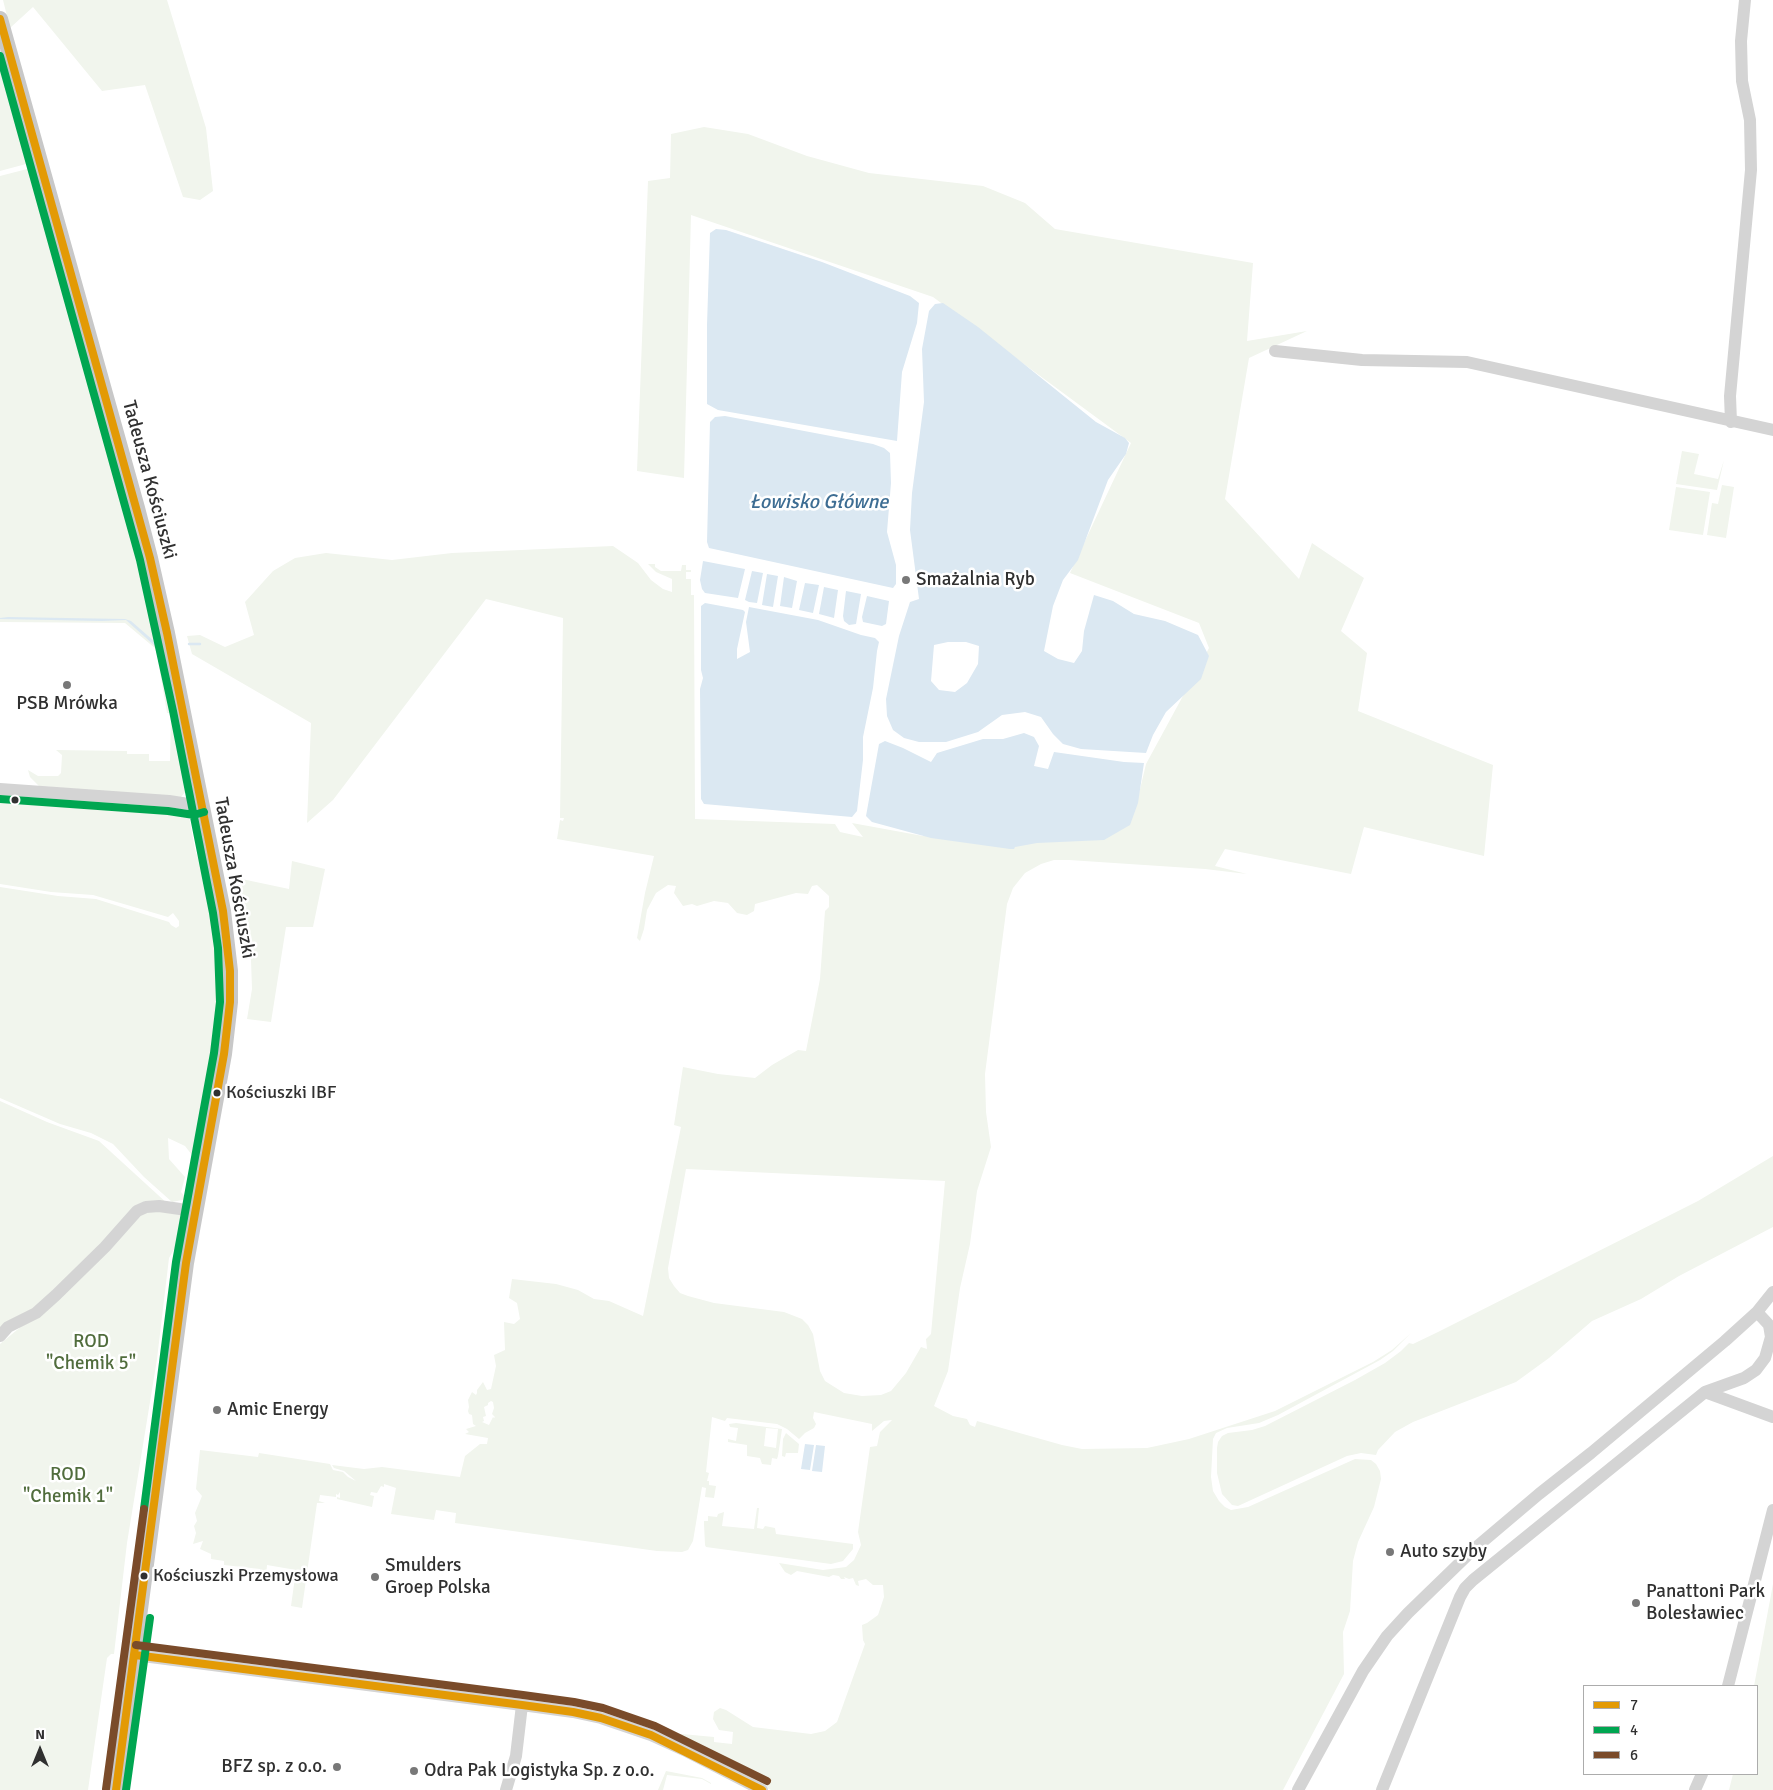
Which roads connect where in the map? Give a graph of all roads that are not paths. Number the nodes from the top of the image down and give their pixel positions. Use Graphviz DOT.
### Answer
graph roads {
  1 [pos="1746,0"];
  2 [pos="0,20"];
  3 [pos="1275,351"];
  4 [pos="1731,422"];
  5 [pos="1773,430"];
  6 [pos="0,789"];
  7 [pos="201,804"];
  8 [pos="194,1213"];
  9 [pos="1773,1292"];
  10 [pos="1757,1312"];
  11 [pos="0,1336"];
  12 [pos="1705,1392"];
  13 [pos="1773,1417"];
  14 [pos="1773,1510"];
  15 [pos="135,1654"];
  16 [pos="1728,1685"];
  17 [pos="522,1705"];
  18 [pos="1702,1775"];
  19 [pos="116,1790"];
  20 [pos="506,1790"];
  21 [pos="762,1790"];
  22 [pos="1298,1790"];
  23 [pos="1382,1790"];
  24 [pos="1695,1790"];
  1 -- 4 [label="street"];
  2 -- 7 [label="main road, Tadeusza Kościuszki"];
  3 -- 4 [label="street"];
  4 -- 5 [label="street"];
  6 -- 7 [label="street"];
  7 -- 8 [label="main road, Tadeusza Kościuszki"];
  8 -- 11 [label="street"];
  8 -- 15 [label="main road, Tadeusza Kościuszki"];
  9 -- 10 [label="street"];
  10 -- 12 [label="street"];
  10 -- 22 [label="street"];
  12 -- 13 [label="street"];
  12 -- 23 [label="street"];
  14 -- 16 [label="street"];
  15 -- 17 [label="street"];
  15 -- 19 [label="main road, Tadeusza Kościuszki"];
  17 -- 20 [label="street"];
  17 -- 21 [label="street"];
  18 -- 24 [label="street"];
}
